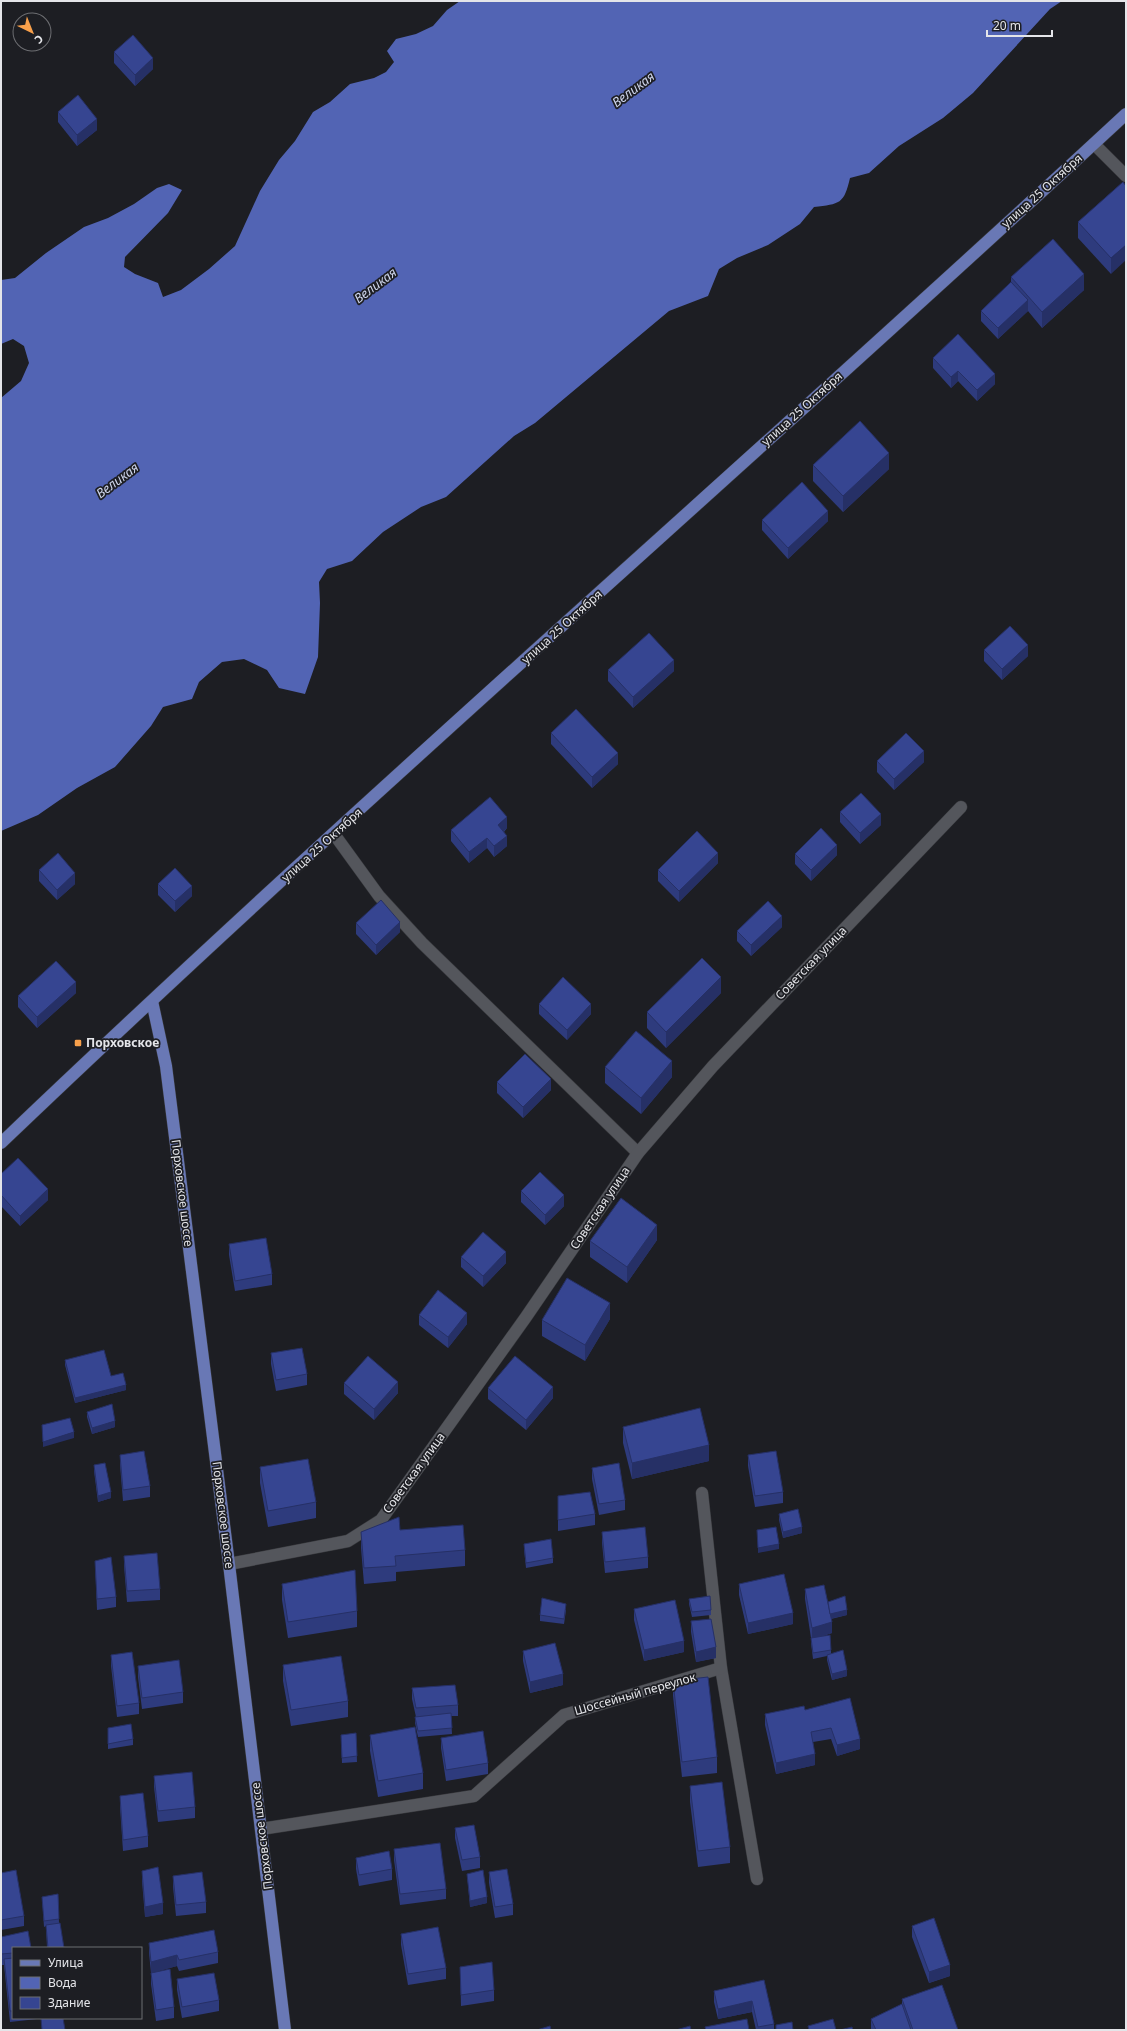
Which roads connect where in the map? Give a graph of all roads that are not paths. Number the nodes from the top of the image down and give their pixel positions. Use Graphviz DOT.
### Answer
graph roads {
  1 [pos="1126,114"];
  2 [pos="1094,144"];
  3 [pos="1126,176"];
  4 [pos="961,807"];
  5 [pos="334,834"];
  6 [pos="152,1001"];
  7 [pos="1,1143"];
  8 [pos="638,1153"];
  9 [pos="702,1492"];
  10 [pos="230,1564"];
  11 [pos="721,1668"];
  12 [pos="261,1829"];
  13 [pos="757,1879"];
  14 [pos="286,2030"];
  1 -- 2 [label="main road, улица 25 Октября"];
  2 -- 3 [label="street"];
  2 -- 5 [label="main road, улица 25 Октября"];
  4 -- 8 [label="street, Советская улица"];
  5 -- 6 [label="main road, улица 25 Октября"];
  5 -- 8 [label="street"];
  6 -- 7 [label="main road, улица 25 Октября"];
  6 -- 10 [label="main road, Порховское шоссе"];
  8 -- 10 [label="street, Советская улица"];
  9 -- 11 [label="street"];
  10 -- 12 [label="main road, Порховское шоссе"];
  11 -- 12 [label="street, Шоссейный переулок"];
  11 -- 13 [label="street"];
  12 -- 14 [label="main road, Порховское шоссе"];
}
